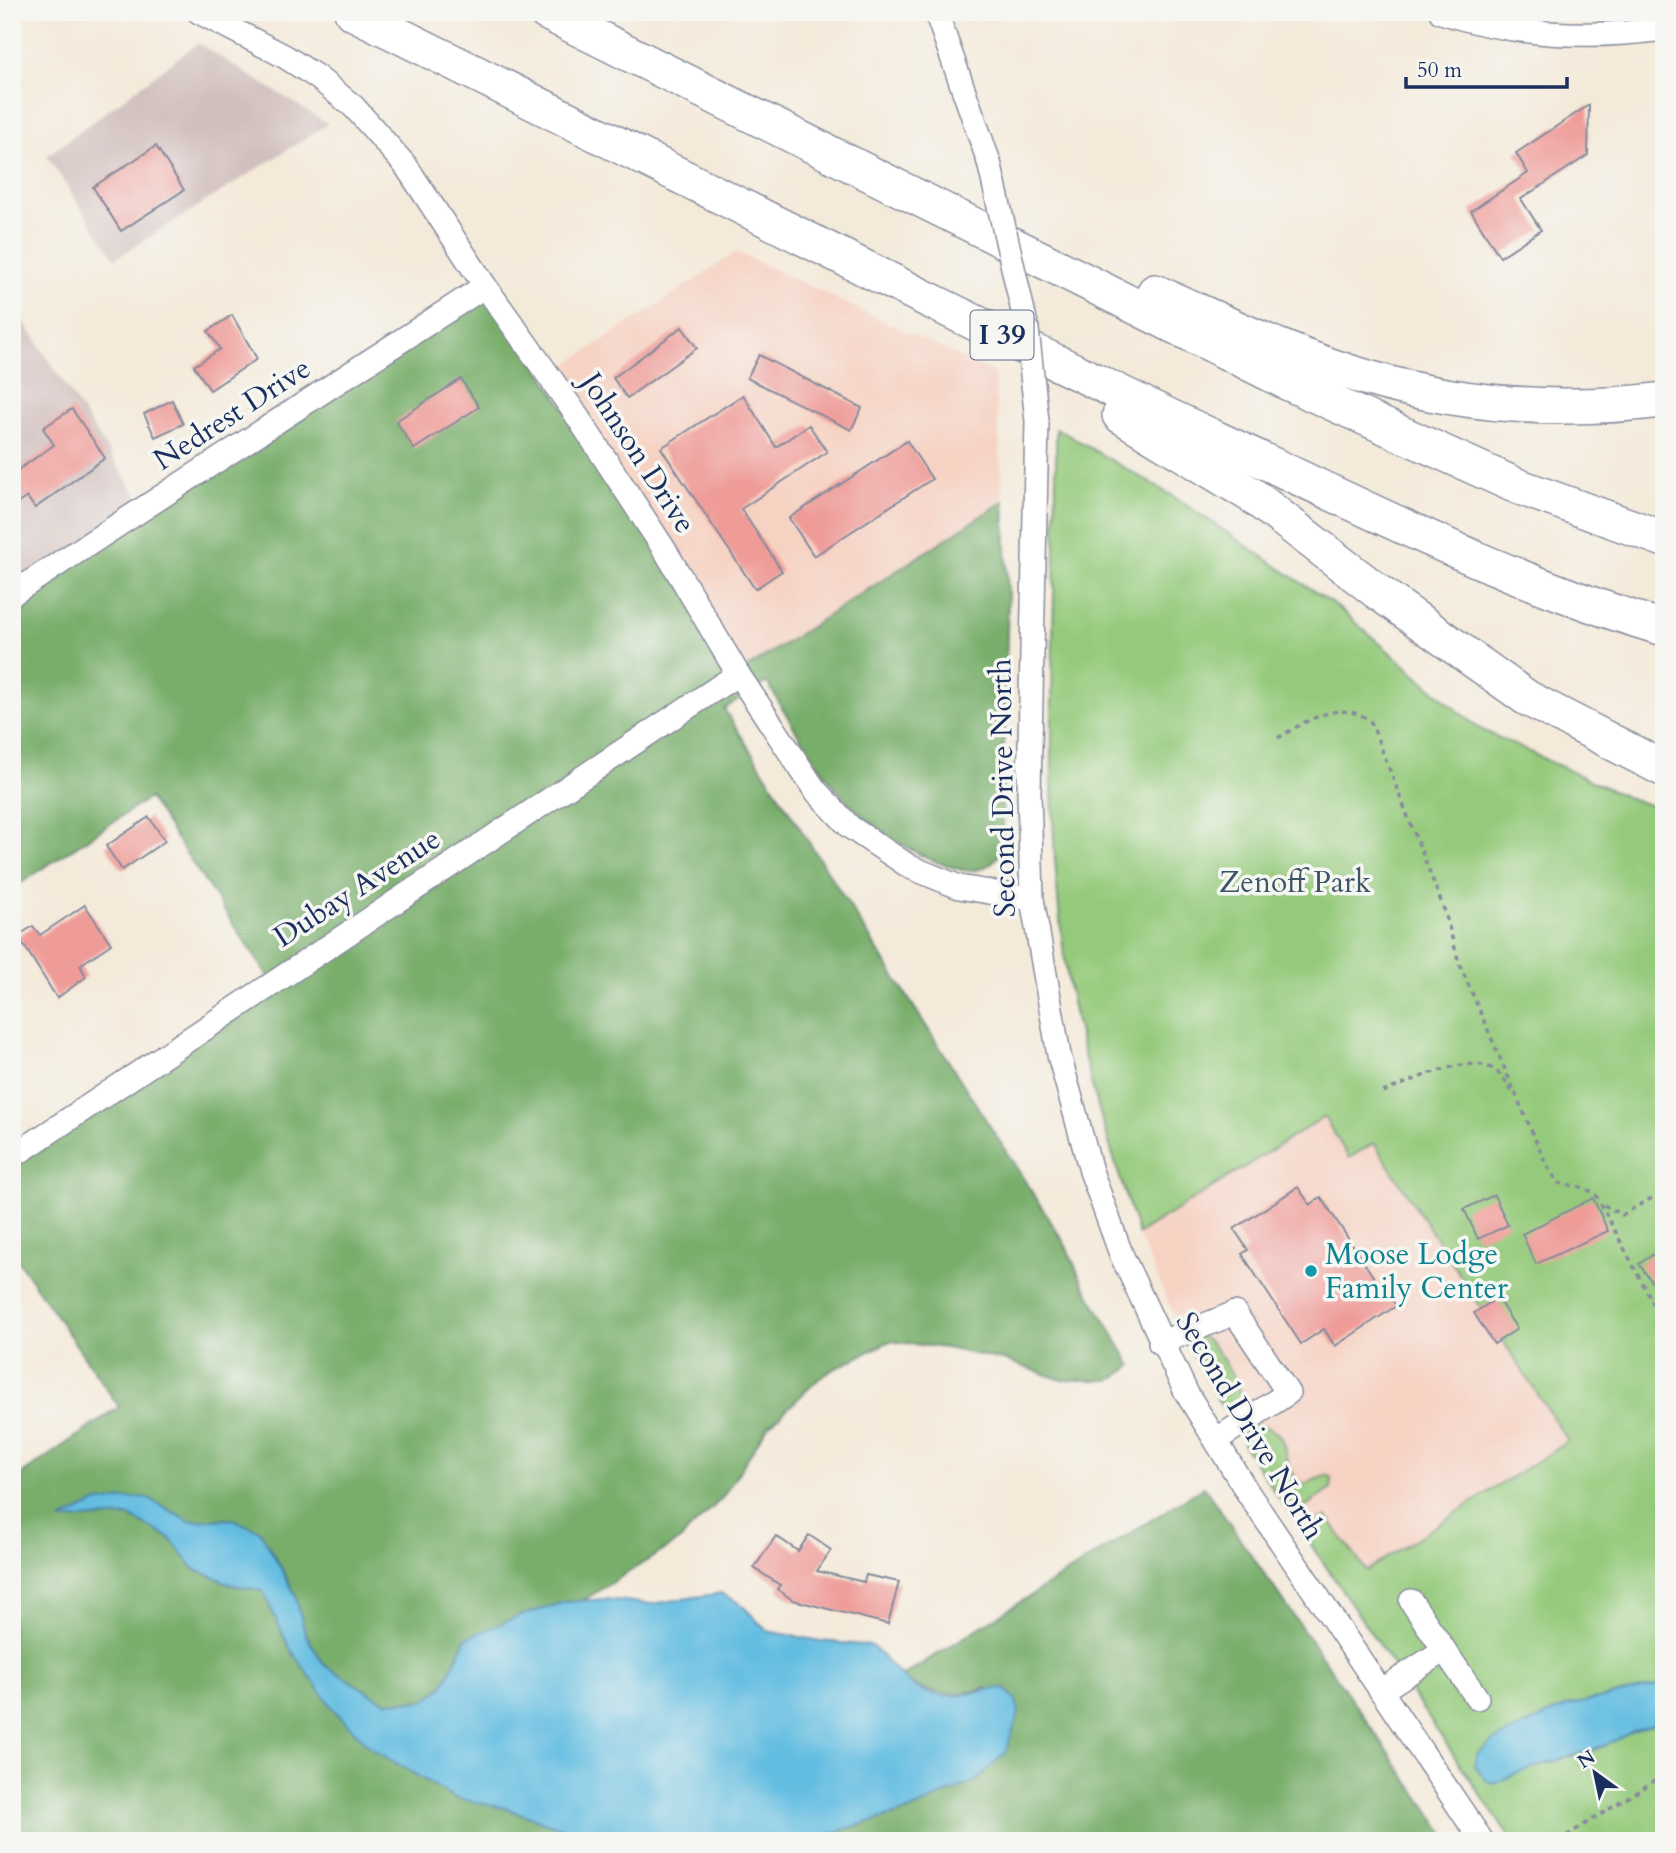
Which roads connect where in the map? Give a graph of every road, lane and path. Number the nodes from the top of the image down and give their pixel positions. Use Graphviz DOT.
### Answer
graph roads {
  1 [pos="199,12"];
  2 [pos="352,12"];
  3 [pos="546,12"];
  4 [pos="936,12"];
  5 [pos="1441,12"];
  6 [pos="1664,29"];
  7 [pos="997,238"];
  8 [pos="485,286"];
  9 [pos="1043,355"];
  10 [pos="1664,400"];
  11 [pos="1664,539"];
  12 [pos="12,594"];
  13 [pos="1664,628"];
  14 [pos="738,674"];
  15 [pos="1278,738"];
  16 [pos="1664,769"];
  17 [pos="1032,899"];
  18 [pos="1383,1092"];
  19 [pos="1521,1105"];
  20 [pos="12,1157"];
  21 [pos="1664,1196"];
  22 [pos="1600,1200"];
  23 [pos="1664,1324"];
  24 [pos="1160,1343"];
  25 [pos="1216,1440"];
  26 [pos="1411,1601"];
  27 [pos="1444,1650"];
  28 [pos="1381,1691"];
  29 [pos="1477,1698"];
  30 [pos="1664,1775"];
  31 [pos="1482,1841"];
  32 [pos="1558,1841"];
  1 -- 8 [label="street, Johnson Drive"];
  2 -- 9 [label="highway, I 39"];
  3 -- 7 [label="highway"];
  4 -- 17 [label="street, Second Drive North, bridge"];
  5 -- 6 [label="street"];
  7 -- 10 [label="highway"];
  7 -- 11 [label="highway"];
  8 -- 12 [label="street, Nedrest Drive"];
  8 -- 14 [label="street, Johnson Drive"];
  9 -- 13 [label="highway, I 39"];
  9 -- 16 [label="highway"];
  14 -- 17 [label="street, Johnson Drive"];
  14 -- 20 [label="street, Dubay Avenue"];
  15 -- 19 [label="path"];
  17 -- 24 [label="street, Second Drive North"];
  18 -- 19 [label="path"];
  19 -- 22 [label="path"];
  21 -- 22 [label="path"];
  22 -- 23 [label="path"];
  24 -- 25 [label="street, Second Drive North"];
  24 -- 25 [label="street"];
  25 -- 28 [label="street, Second Drive North"];
  26 -- 27 [label="street"];
  27 -- 28 [label="street"];
  27 -- 29 [label="street"];
  28 -- 31 [label="street, Second Drive North"];
  30 -- 32 [label="path"];
}
